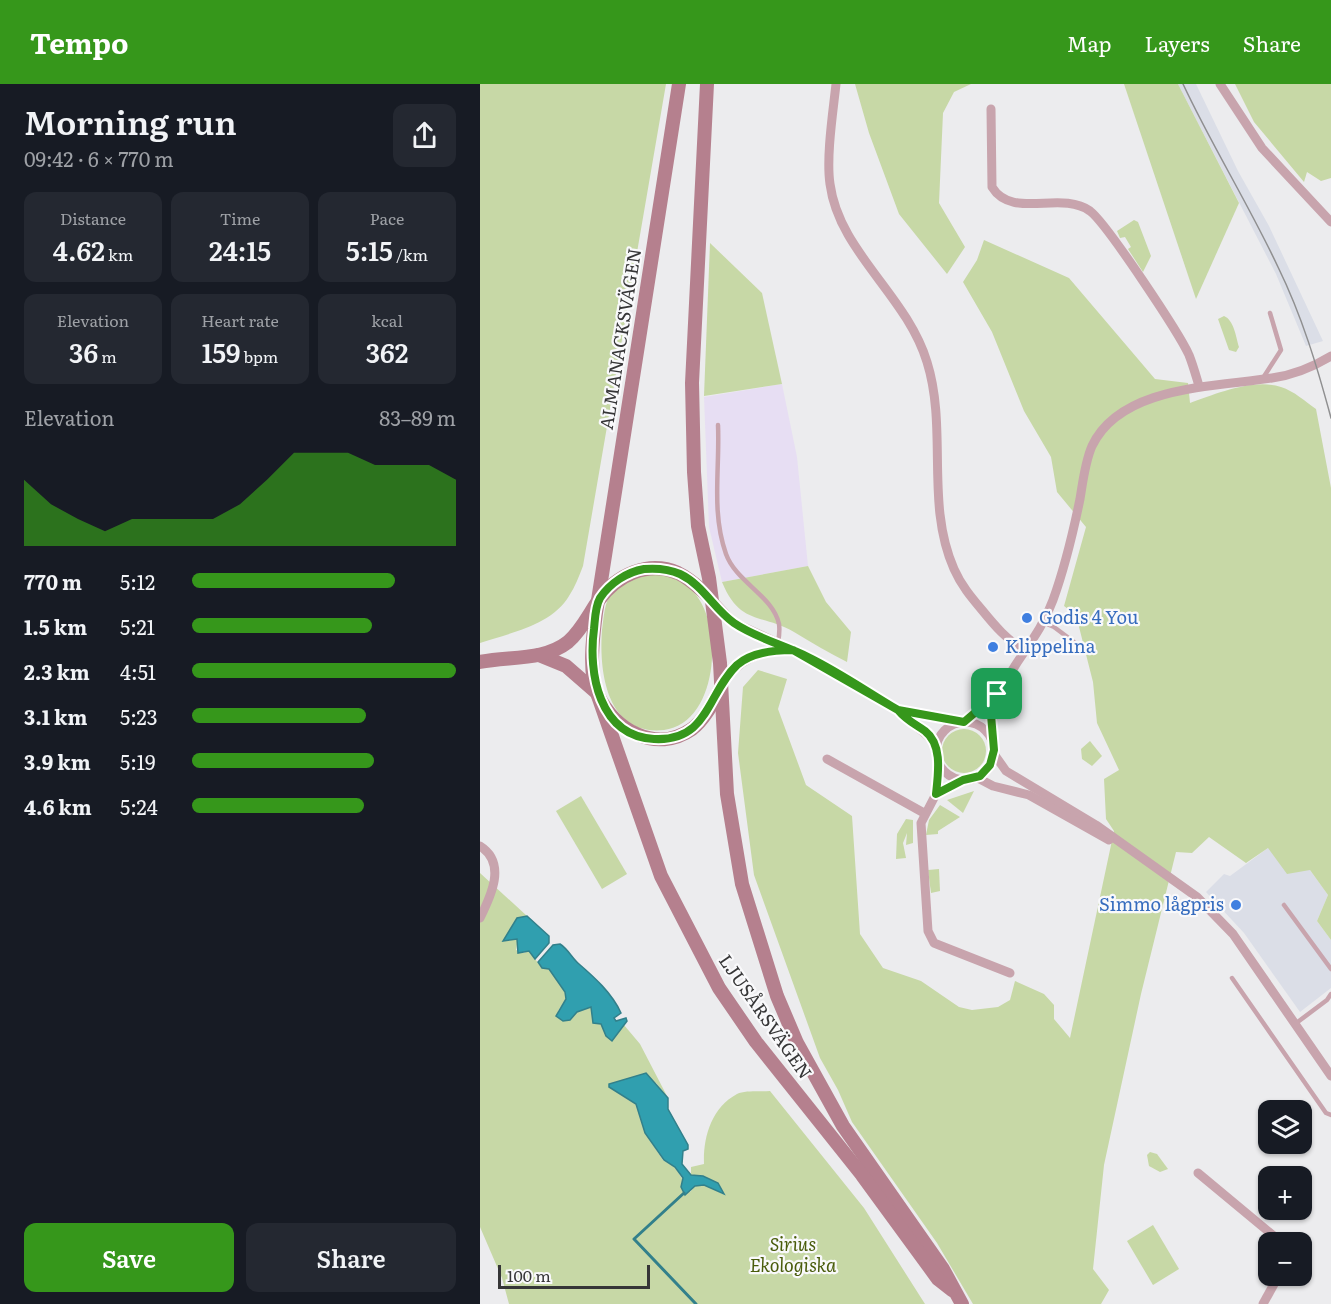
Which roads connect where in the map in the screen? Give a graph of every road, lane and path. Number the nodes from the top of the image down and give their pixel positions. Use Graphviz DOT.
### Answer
graph roads {
  1 [pos="679,84"];
  2 [pos="707,84"];
  3 [pos="836,84"];
  4 [pos="1220,84"];
  5 [pos="991,109"];
  6 [pos="1331,222"];
  7 [pos="1270,313"];
  8 [pos="1331,356"];
  9 [pos="1263,379"];
  10 [pos="1198,386"];
  11 [pos="718,424"];
  12 [pos="711,598"];
  13 [pos="598,600"];
  14 [pos="1042,622"];
  15 [pos="1074,642"];
  16 [pos="778,643"];
  17 [pos="793,650"];
  18 [pos="1024,651"];
  19 [pos="539,655"];
  20 [pos="480,662"];
  21 [pos="721,688"];
  22 [pos="597,693"];
  23 [pos="997,694"];
  24 [pos="898,710"];
  25 [pos="961,722"];
  26 [pos="991,738"];
  27 [pos="936,745"];
  28 [pos="994,754"];
  29 [pos="827,759"];
  30 [pos="938,763"];
  31 [pos="976,777"];
  32 [pos="963,780"];
  33 [pos="936,794"];
  34 [pos="924,813"];
  35 [pos="480,846"];
  36 [pos="1130,850"];
  37 [pos="1284,905"];
  38 [pos="480,918"];
  39 [pos="1331,969"];
  40 [pos="1010,973"];
  41 [pos="1232,978"];
  42 [pos="1331,994"];
  43 [pos="1295,1024"];
  44 [pos="1331,1076"];
  45 [pos="1331,1115"];
  46 [pos="1198,1173"];
  47 [pos="1269,1232"];
  48 [pos="1273,1286"];
  49 [pos="954,1291"];
  50 [pos="962,1304"];
  51 [pos="1263,1304"];
  1 -- 13 [label="main road, ALMANACKSVÄGEN"];
  2 -- 12 [label="main road"];
  3 -- 18 [label="street"];
  4 -- 6 [label="street"];
  5 -- 10 [label="street"];
  7 -- 9 [label="lane"];
  8 -- 9 [label="street"];
  9 -- 10 [label="street"];
  10 -- 14 [label="street"];
  11 -- 16 [label="lane"];
  12 -- 13 [label="main road"];
  12 -- 16 [label="street"];
  12 -- 21 [label="main road"];
  13 -- 19 [label="main road"];
  13 -- 22 [label="main road"];
  14 -- 15 [label="lane"];
  14 -- 18 [label="street"];
  16 -- 17 [label="street"];
  17 -- 21 [label="street"];
  17 -- 24 [label="street"];
  18 -- 23 [label="street"];
  19 -- 20 [label="main road"];
  19 -- 22 [label="main road"];
  21 -- 22 [label="main road"];
  21 -- 49 [label="main road, LJUSÅRSVÄGEN"];
  22 -- 49 [label="main road, LJUSÅRSVÄGEN"];
  23 -- 25 [label="street"];
  23 -- 26 [label="street"];
  24 -- 25 [label="street"];
  24 -- 27 [label="street"];
  25 -- 26 [label="street"];
  25 -- 27 [label="street"];
  26 -- 28 [label="street"];
  27 -- 30 [label="street"];
  28 -- 31 [label="street"];
  28 -- 36 [label="street"];
  29 -- 34 [label="street"];
  30 -- 32 [label="street"];
  30 -- 33 [label="street"];
  31 -- 32 [label="street"];
  31 -- 36 [label="street"];
  32 -- 33 [label="street"];
  33 -- 34 [label="street"];
  34 -- 40 [label="street"];
  35 -- 38 [label="street"];
  36 -- 43 [label="street"];
  37 -- 39 [label="lane"];
  41 -- 45 [label="lane"];
  42 -- 43 [label="lane"];
  43 -- 44 [label="street"];
  46 -- 47 [label="street"];
  48 -- 51 [label="street"];
  49 -- 50 [label="main road, LJUSÅRSVÄGEN"];
}
